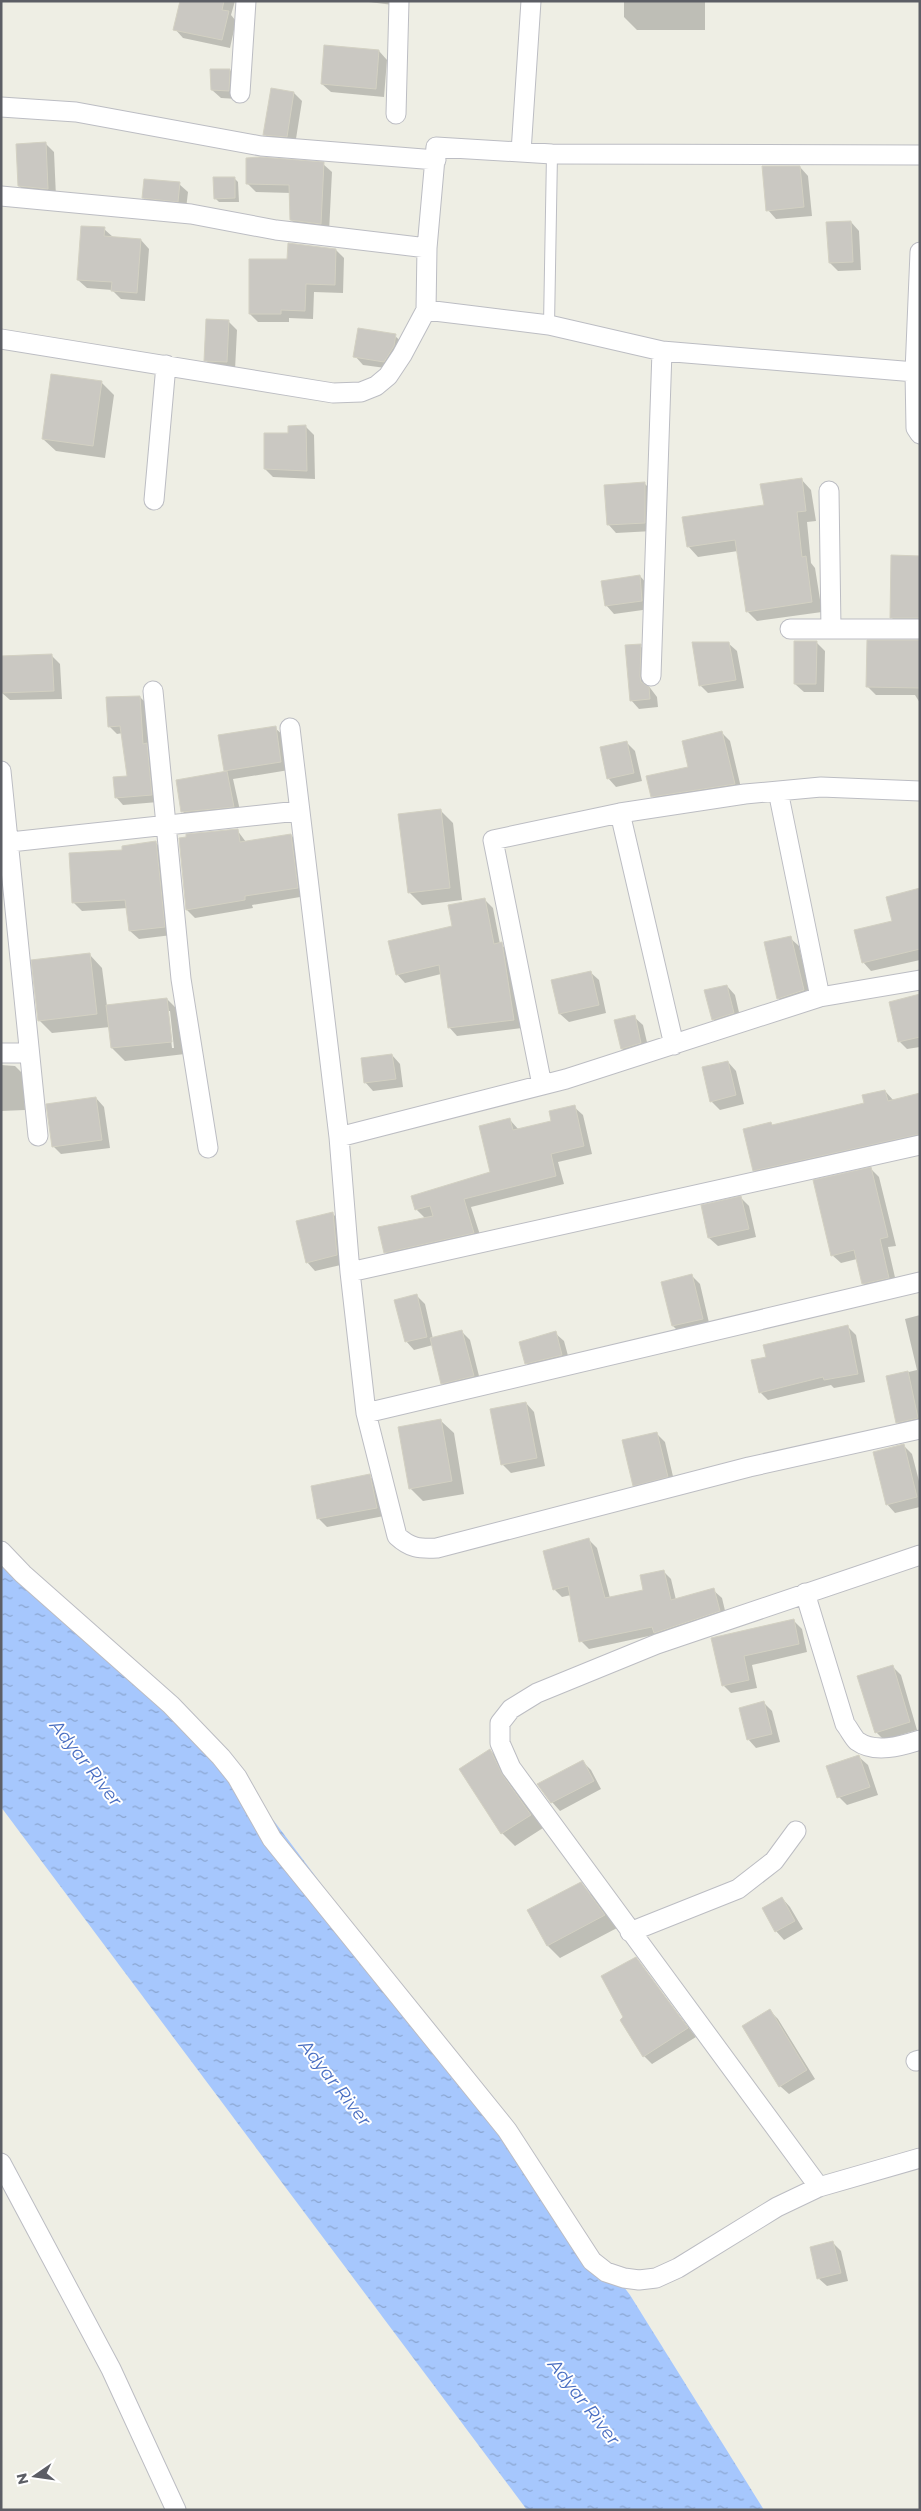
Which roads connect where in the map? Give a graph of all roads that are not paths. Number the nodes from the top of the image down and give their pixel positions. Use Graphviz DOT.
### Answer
graph roads {
  1 [pos="246,1"];
  2 [pos="399,1"];
  3 [pos="531,1"];
  4 [pos="240,94"];
  5 [pos="1,107"];
  6 [pos="396,114"];
  7 [pos="521,152"];
  8 [pos="552,154"];
  9 [pos="920,155"];
  10 [pos="436,160"];
  11 [pos="1,196"];
  12 [pos="427,248"];
  13 [pos="920,252"];
  14 [pos="426,310"];
  15 [pos="548,325"];
  16 [pos="1,339"];
  17 [pos="662,351"];
  18 [pos="166,365"];
  19 [pos="915,372"];
  20 [pos="920,434"];
  21 [pos="829,491"];
  22 [pos="154,500"];
  23 [pos="790,629"];
  24 [pos="831,629"];
  25 [pos="920,629"];
  26 [pos="651,676"];
  27 [pos="153,691"];
  28 [pos="290,728"];
  29 [pos="1,771"];
  30 [pos="778,791"];
  31 [pos="920,791"];
  32 [pos="298,811"];
  33 [pos="620,813"];
  34 [pos="166,824"];
  35 [pos="6,843"];
  36 [pos="9,938"];
  37 [pos="920,980"];
  38 [pos="820,997"];
  39 [pos="674,1045"];
  40 [pos="1,1053"];
  41 [pos="29,1053"];
  42 [pos="542,1085"];
  43 [pos="38,1136"];
  44 [pos="339,1138"];
  45 [pos="920,1145"];
  46 [pos="208,1148"];
  47 [pos="350,1272"];
  48 [pos="920,1282"];
  49 [pos="366,1413"];
  50 [pos="920,1429"];
  51 [pos="1,1552"];
  52 [pos="920,1555"];
  53 [pos="805,1593"];
  54 [pos="920,1740"];
  55 [pos="796,1831"];
  56 [pos="630,1932"];
  57 [pos="920,2158"];
  58 [pos="1,2163"];
  59 [pos="819,2186"];
  60 [pos="176,2510"];
  1 -- 4 [label="street"];
  2 -- 6 [label="street"];
  3 -- 7 [label="street"];
  5 -- 10 [label="street"];
  7 -- 8 [label="street"];
  7 -- 10 [label="street"];
  8 -- 9 [label="street"];
  8 -- 15 [label="lane"];
  10 -- 12 [label="street"];
  11 -- 12 [label="street"];
  12 -- 14 [label="street"];
  13 -- 19 [label="street"];
  14 -- 15 [label="street"];
  14 -- 18 [label="street"];
  15 -- 17 [label="street"];
  16 -- 18 [label="street"];
  17 -- 19 [label="street"];
  17 -- 26 [label="street"];
  18 -- 22 [label="street"];
  19 -- 20 [label="street"];
  21 -- 24 [label="street"];
  23 -- 24 [label="street"];
  24 -- 25 [label="street"];
  27 -- 34 [label="street"];
  28 -- 32 [label="street"];
  29 -- 35 [label="street"];
  30 -- 31 [label="street"];
  30 -- 33 [label="street"];
  30 -- 38 [label="street"];
  32 -- 34 [label="street"];
  32 -- 44 [label="street"];
  33 -- 39 [label="street"];
  33 -- 42 [label="street"];
  34 -- 35 [label="street"];
  34 -- 46 [label="street"];
  35 -- 36 [label="street"];
  36 -- 41 [label="street"];
  37 -- 38 [label="street"];
  38 -- 39 [label="street"];
  39 -- 42 [label="street"];
  40 -- 41 [label="street"];
  41 -- 43 [label="street"];
  42 -- 44 [label="street"];
  44 -- 47 [label="street"];
  45 -- 47 [label="street"];
  47 -- 49 [label="street"];
  48 -- 49 [label="street"];
  49 -- 50 [label="street"];
  51 -- 59 [label="street"];
  52 -- 53 [label="street"];
  53 -- 54 [label="street"];
  53 -- 56 [label="street"];
  55 -- 56 [label="street"];
  56 -- 59 [label="street"];
  57 -- 59 [label="street"];
  58 -- 60 [label="street"];
}
